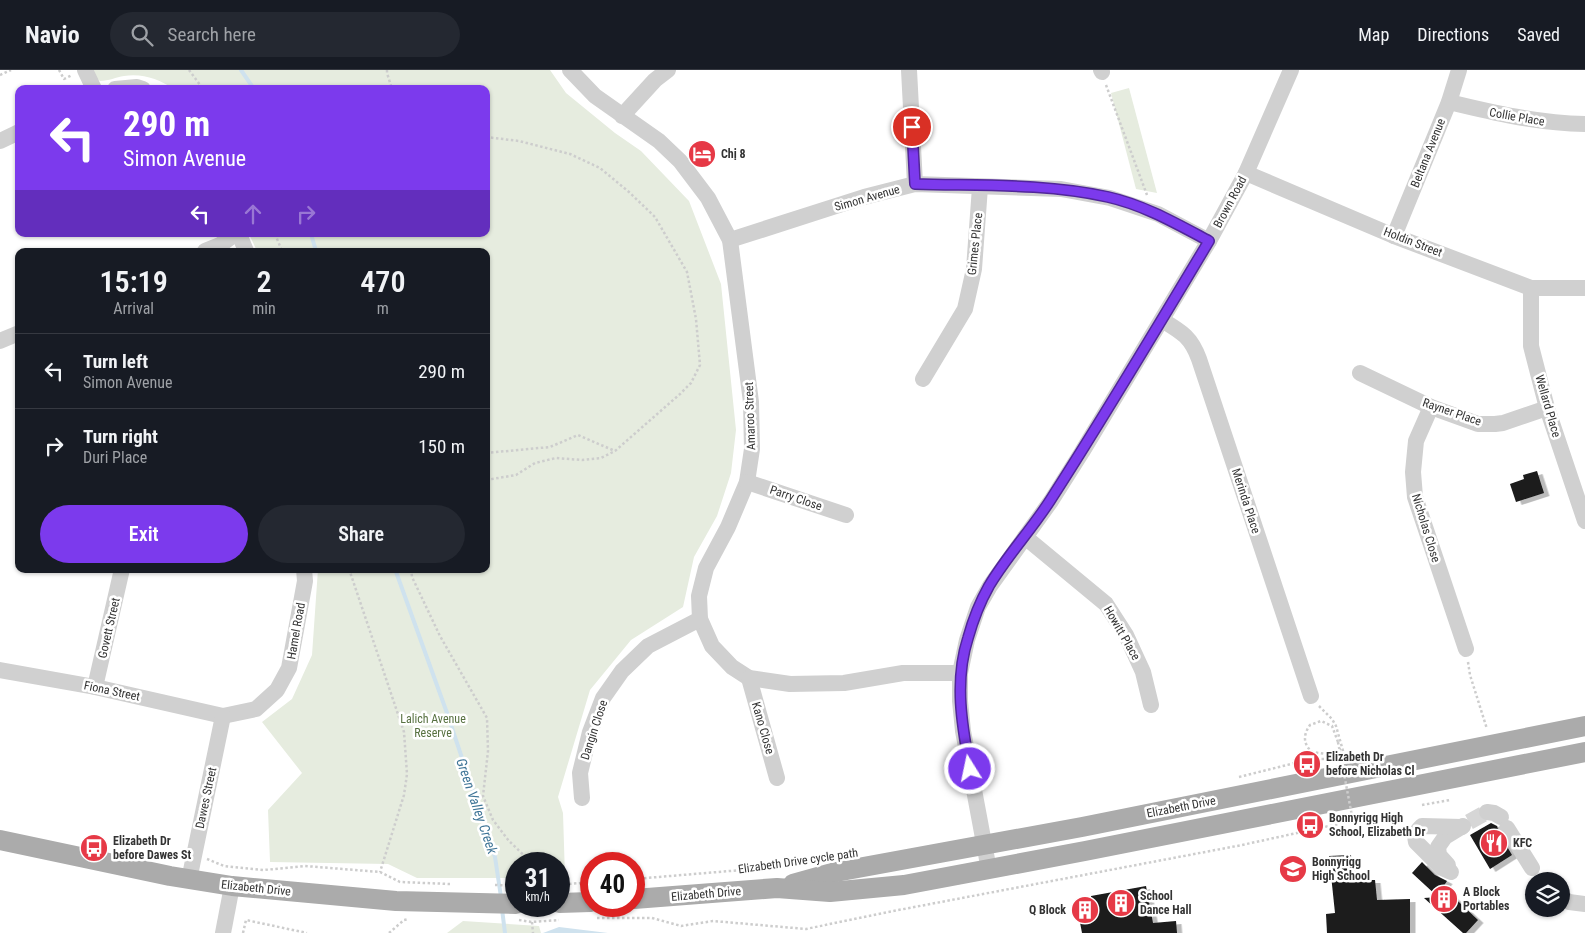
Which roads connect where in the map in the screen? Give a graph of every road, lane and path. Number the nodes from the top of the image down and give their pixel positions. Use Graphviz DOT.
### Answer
graph roads {
  1 [pos="11,70"];
  2 [pos="59,70"];
  3 [pos="189,70"];
  4 [pos="387,70"];
  5 [pos="570,70"];
  6 [pos="668,70"];
  7 [pos="909,70"];
  8 [pos="1291,70"];
  9 [pos="1459,70"];
  10 [pos="1101,71"];
  11 [pos="79,72"];
  12 [pos="0,75"];
  13 [pos="90,85"];
  14 [pos="200,85"];
  15 [pos="391,85"];
  16 [pos="1449,102"];
  17 [pos="622,116"];
  18 [pos="1585,124"];
  19 [pos="15,134"];
  20 [pos="490,137"];
  21 [pos="0,141"];
  22 [pos="1246,173"];
  23 [pos="915,184"];
  24 [pos="980,186"];
  25 [pos="1153,212"];
  26 [pos="1394,236"];
  27 [pos="231,237"];
  28 [pos="730,240"];
  29 [pos="1209,241"];
  30 [pos="212,248"];
  31 [pos="1531,288"];
  32 [pos="1585,288"];
  33 [pos="1162,320"];
  34 [pos="15,335"];
  35 [pos="0,342"];
  36 [pos="1360,373"];
  37 [pos="923,379"];
  38 [pos="1431,407"];
  39 [pos="1547,408"];
  40 [pos="615,451"];
  41 [pos="490,453"];
  42 [pos="490,479"];
  43 [pos="747,482"];
  44 [pos="846,515"];
  45 [pos="1585,521"];
  46 [pos="1025,537"];
  47 [pos="121,573"];
  48 [pos="304,573"];
  49 [pos="350,573"];
  50 [pos="412,573"];
  51 [pos="700,619"];
  52 [pos="1466,649"];
  53 [pos="0,670"];
  54 [pos="960,673"];
  55 [pos="749,678"];
  56 [pos="96,687"];
  57 [pos="1311,696"];
  58 [pos="1151,705"];
  59 [pos="224,716"];
  60 [pos="1585,726"];
  61 [pos="1488,732"];
  62 [pos="1341,749"];
  63 [pos="1585,752"];
  64 [pos="1345,760"];
  65 [pos="777,778"];
  66 [pos="582,798"];
  67 [pos="1450,800"];
  68 [pos="1422,805"];
  69 [pos="1352,816"];
  70 [pos="1498,819"];
  71 [pos="1465,825"];
  72 [pos="0,840"];
  73 [pos="985,845"];
  74 [pos="520,852"];
  75 [pos="820,858"];
  76 [pos="206,859"];
  77 [pos="1532,868"];
  78 [pos="989,870"];
  79 [pos="380,872"];
  80 [pos="645,878"];
  81 [pos="189,880"];
  82 [pos="456,885"];
  83 [pos="232,886"];
  84 [pos="778,888"];
  85 [pos="645,898"];
  86 [pos="1570,902"];
  87 [pos="1585,904"];
  88 [pos="505,910"];
  89 [pos="524,917"];
  90 [pos="412,918"];
  91 [pos="223,933"];
  92 [pos="244,933"];
  93 [pos="307,933"];
  94 [pos="390,933"];
  95 [pos="533,933"];
  1 -- 12 [label="path"];
  2 -- 11 [label="path"];
  3 -- 14 [label="path"];
  4 -- 15 [label="path"];
  5 -- 17 [label="street, Amaroo Street"];
  6 -- 17 [label="street"];
  7 -- 23 [label="street"];
  8 -- 22 [label="street, Brown Road"];
  9 -- 16 [label="street, Beltana Avenue"];
  10 -- 25 [label="path"];
  11 -- 13 [label="street"];
  16 -- 18 [label="street, Collie Place"];
  16 -- 26 [label="street, Beltana Avenue"];
  17 -- 28 [label="street, Amaroo Street"];
  19 -- 21 [label="street"];
  20 -- 40 [label="path"];
  22 -- 26 [label="street, Holdin Street"];
  22 -- 29 [label="street, Brown Road"];
  23 -- 24 [label="street, Simon Avenue"];
  23 -- 28 [label="street, Simon Avenue"];
  24 -- 25 [label="street, Simon Avenue"];
  24 -- 37 [label="street, Grimes Place"];
  25 -- 29 [label="street, Simon Avenue"];
  26 -- 31 [label="street, Holdin Street"];
  27 -- 30 [label="street"];
  28 -- 43 [label="street, Amaroo Street"];
  29 -- 33 [label="street, Brown Road"];
  31 -- 32 [label="street, Holdin Street"];
  31 -- 39 [label="street, Wellard Place"];
  33 -- 46 [label="street, Brown Road"];
  33 -- 57 [label="street, Merinda Place"];
  34 -- 35 [label="street"];
  36 -- 38 [label="street, Rayner Place"];
  38 -- 39 [label="street, Rayner Place"];
  38 -- 52 [label="street, Nicholas Close"];
  39 -- 45 [label="street, Wellard Place"];
  40 -- 41 [label="path"];
  40 -- 42 [label="path"];
  43 -- 44 [label="street, Parry Close"];
  43 -- 51 [label="street, Amaroo Street"];
  46 -- 54 [label="street, Brown Road"];
  46 -- 58 [label="street, Howitt Place"];
  47 -- 56 [label="street, Govett Street"];
  48 -- 59 [label="street, Hamel Road"];
  49 -- 79 [label="path"];
  50 -- 74 [label="path"];
  51 -- 55 [label="street, Amaroo Street"];
  51 -- 66 [label="street, Dangin Close"];
  52 -- 61 [label="path"];
  53 -- 56 [label="street, Fiona Street"];
  54 -- 55 [label="street, Amaroo Street"];
  54 -- 73 [label="street, Brown Road"];
  55 -- 65 [label="street, Kano Close"];
  56 -- 59 [label="street, Fiona Street"];
  57 -- 62 [label="path"];
  59 -- 81 [label="street, Dawes Street"];
  60 -- 73 [label="main road, Elizabeth Drive"];
  62 -- 64 [label="path"];
  62 -- 69 [label="path, bridge"];
  63 -- 78 [label="main road, Elizabeth Drive"];
  67 -- 68 [label="path"];
  70 -- 77 [label="street"];
  71 -- 71 [label="street"];
  72 -- 81 [label="main road, Elizabeth Drive"];
  73 -- 78 [label="street, Brown Road"];
  73 -- 84 [label="main road, Elizabeth Drive"];
  75 -- 80 [label="path, Elizabeth Drive cycle path"];
  76 -- 79 [label="path"];
  78 -- 84 [label="main road, Elizabeth Drive"];
  79 -- 82 [label="path"];
  81 -- 83 [label="main road, Elizabeth Drive"];
  83 -- 88 [label="main road, Elizabeth Drive"];
  83 -- 91 [label="street"];
  84 -- 85 [label="main road, Elizabeth Drive"];
  86 -- 87 [label="street"];
  89 -- 95 [label="path"];
  90 -- 94 [label="path"];
  92 -- 93 [label="path"];
}
